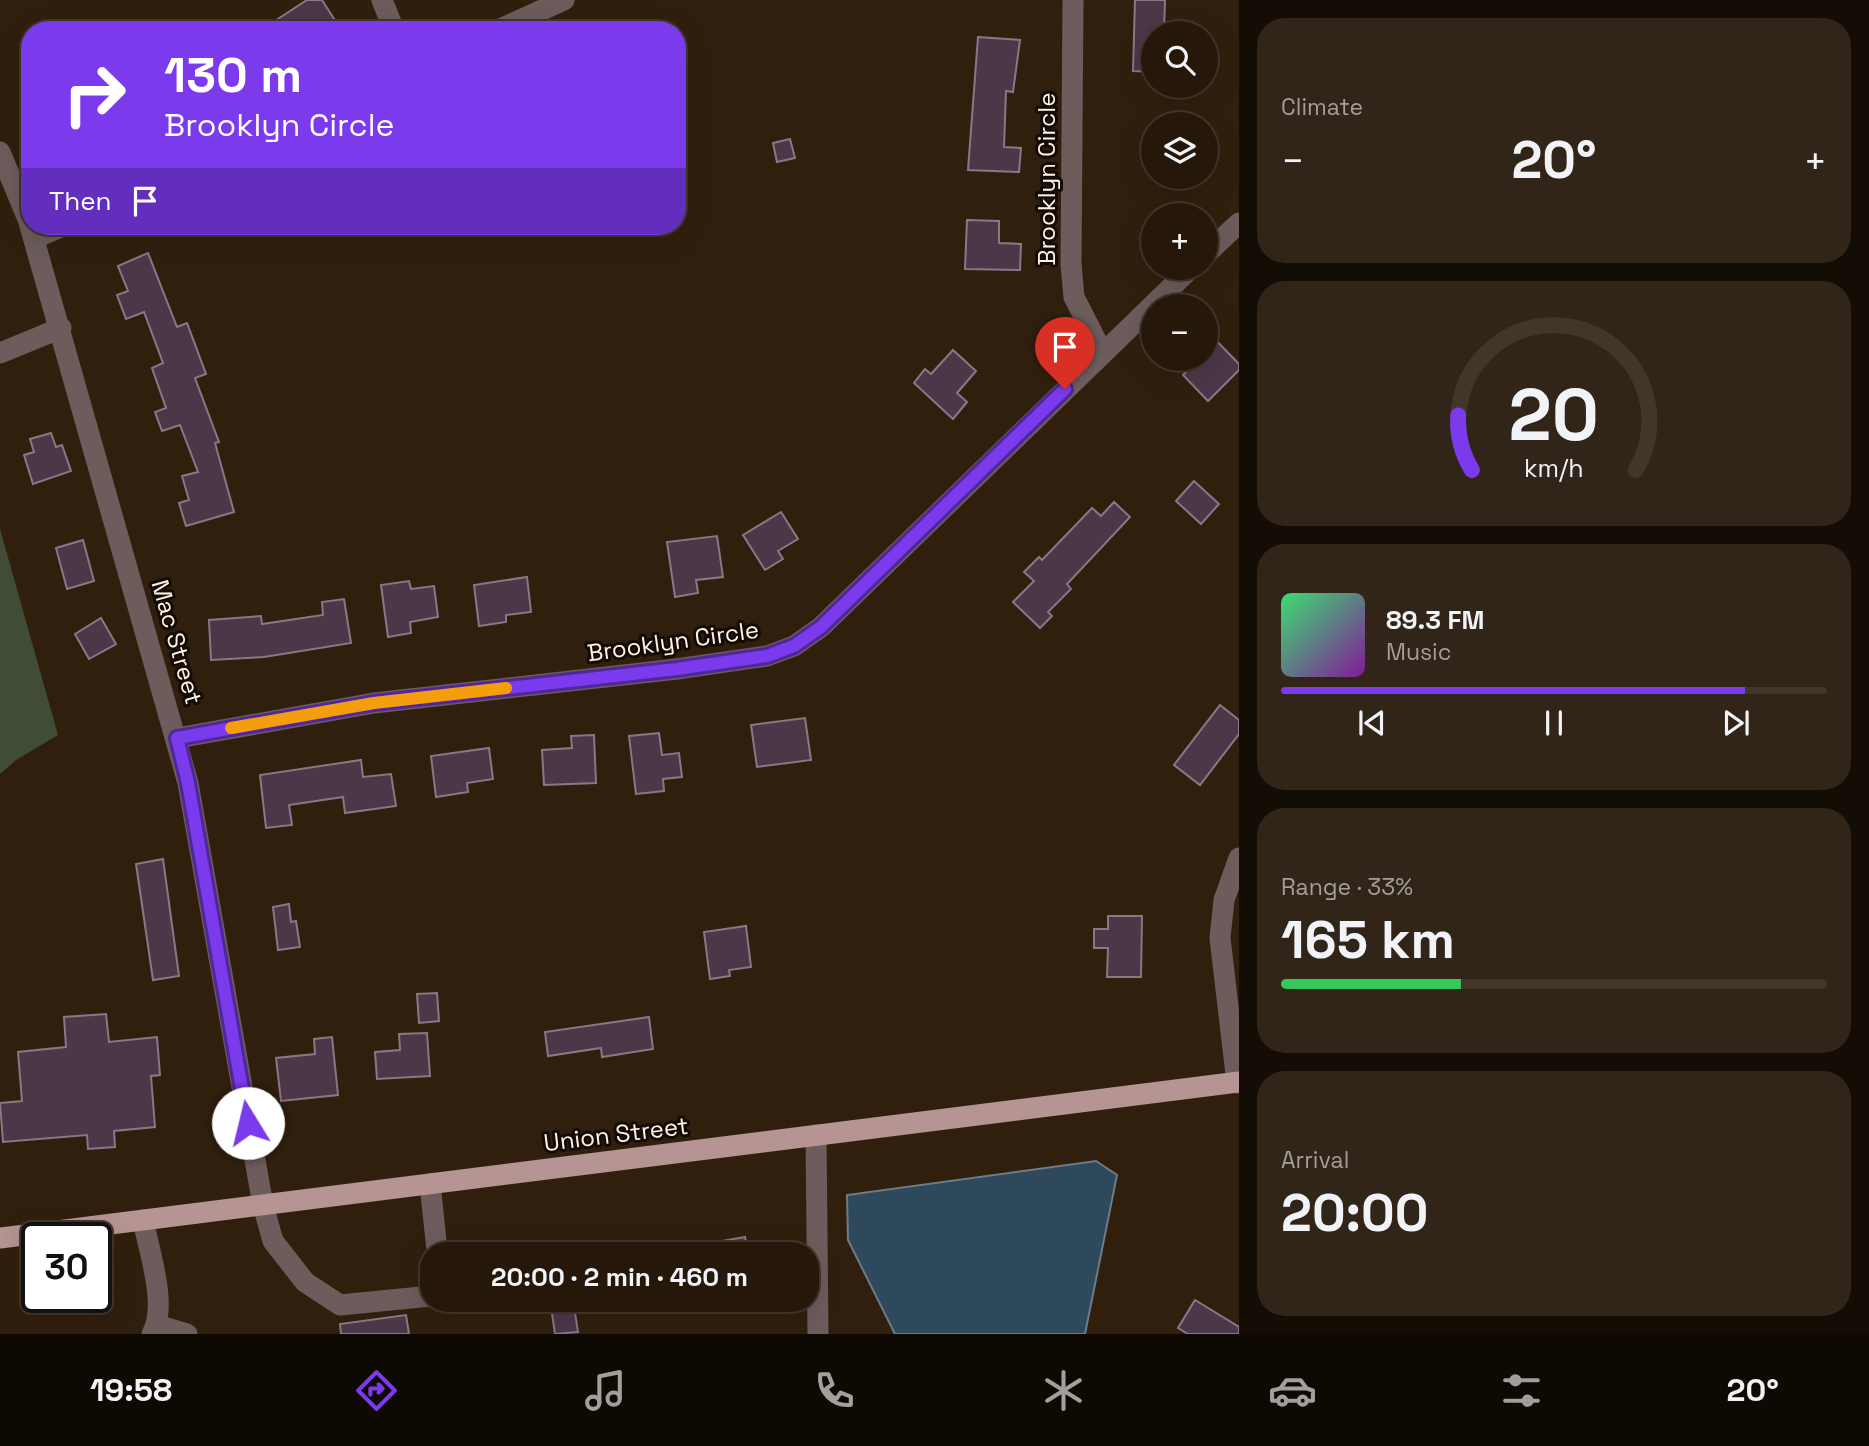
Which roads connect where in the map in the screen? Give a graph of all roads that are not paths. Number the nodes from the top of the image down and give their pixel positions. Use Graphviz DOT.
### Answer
graph roads {
  1 [pos="382,0"];
  2 [pos="565,0"];
  3 [pos="1073,0"];
  4 [pos="390,21"];
  5 [pos="518,21"];
  6 [pos="0,152"];
  7 [pos="21,203"];
  8 [pos="1239,223"];
  9 [pos="34,235"];
  10 [pos="1218,243"];
  11 [pos="1178,280"];
  12 [pos="61,328"];
  13 [pos="1102,352"];
  14 [pos="0,353"];
  15 [pos="177,738"];
  16 [pos="1239,858"];
  17 [pos="1238,1082"];
  18 [pos="816,1135"];
  19 [pos="430,1184"];
  20 [pos="263,1205"];
  21 [pos="143,1220"];
  22 [pos="0,1238"];
  23 [pos="436,1242"];
  24 [pos="420,1297"];
  25 [pos="154,1329"];
  26 [pos="187,1334"];
  27 [pos="818,1334"];
  1 -- 4 [label="street"];
  2 -- 5 [label="street"];
  3 -- 13 [label="street, Brooklyn Circle"];
  6 -- 7 [label="street, Mac Street"];
  8 -- 10 [label="street"];
  9 -- 12 [label="street, Mac Street"];
  11 -- 13 [label="street, Brooklyn Circle"];
  12 -- 14 [label="street"];
  12 -- 15 [label="street, Mac Street"];
  13 -- 15 [label="street, Brooklyn Circle"];
  15 -- 20 [label="street, Mac Street"];
  16 -- 17 [label="street"];
  17 -- 18 [label="main road, Union Street"];
  18 -- 19 [label="main road, Union Street"];
  18 -- 27 [label="street"];
  19 -- 20 [label="main road, Union Street"];
  19 -- 23 [label="street"];
  20 -- 21 [label="main road, Union Street"];
  20 -- 24 [label="street, Mac Street"];
  21 -- 22 [label="main road, Union Street"];
  21 -- 25 [label="street"];
  25 -- 26 [label="street"];
}
